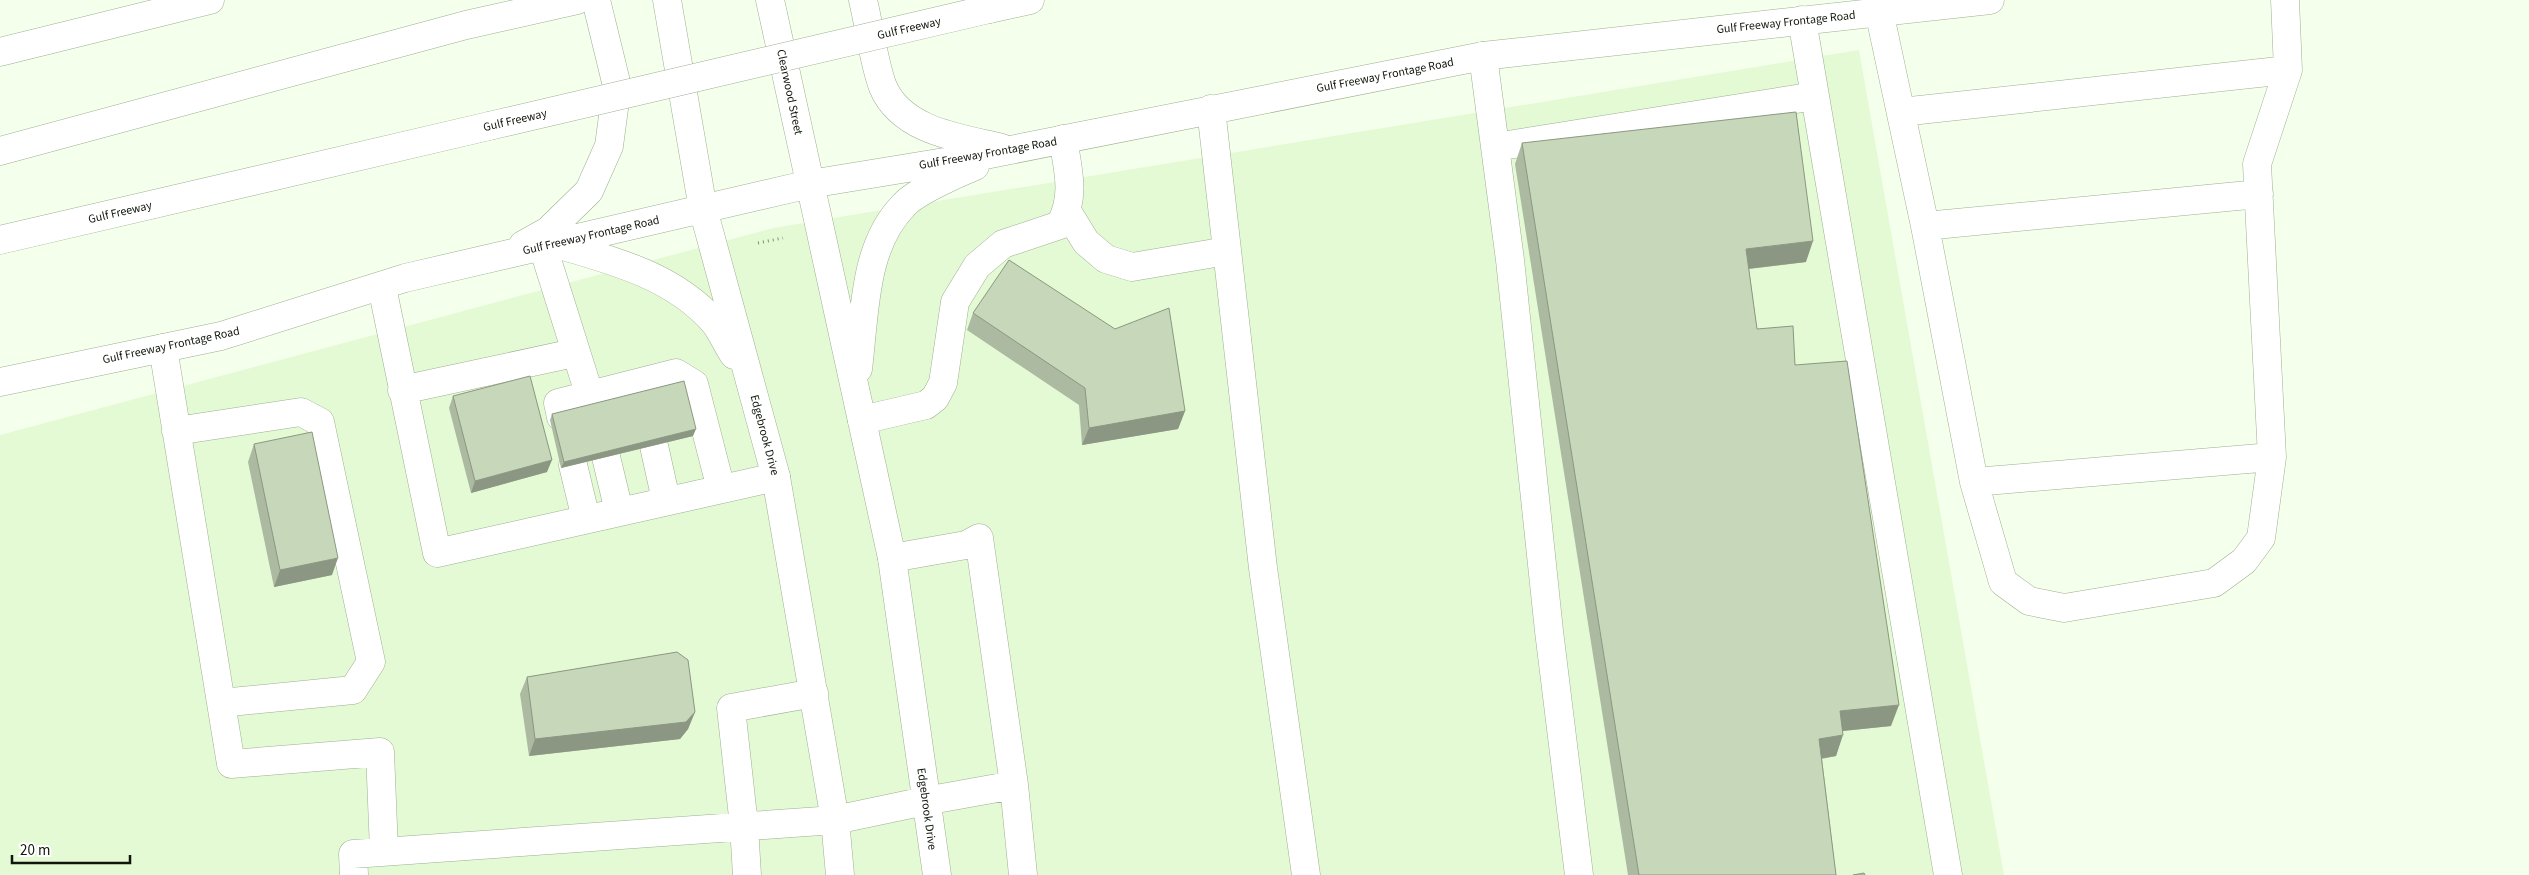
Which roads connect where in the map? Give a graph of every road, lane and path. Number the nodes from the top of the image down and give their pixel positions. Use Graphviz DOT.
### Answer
graph roads {
  1 [pos="210,0"];
  2 [pos="577,0"];
  3 [pos="596,0"];
  4 [pos="667,0"];
  5 [pos="770,0"];
  6 [pos="863,0"];
  7 [pos="1030,0"];
  8 [pos="1990,0"];
  9 [pos="2285,0"];
  10 [pos="1879,12"];
  11 [pos="1802,20"];
  12 [pos="0,52"];
  13 [pos="1483,56"];
  14 [pos="2288,70"];
  15 [pos="1814,96"];
  16 [pos="1211,110"];
  17 [pos="1901,112"];
  18 [pos="1063,139"];
  19 [pos="1495,147"];
  20 [pos="1010,150"];
  21 [pos="0,151"];
  22 [pos="810,184"];
  23 [pos="2259,194"];
  24 [pos="702,209"];
  25 [pos="1067,211"];
  26 [pos="1926,226"];
  27 [pos="783,238"];
  28 [pos="0,240"];
  29 [pos="758,243"];
  30 [pos="549,245"];
  31 [pos="1228,251"];
  32 [pos="507,255"];
  33 [pos="382,287"];
  34 [pos="163,348"];
  35 [pos="574,353"];
  36 [pos="0,382"];
  37 [pos="751,383"];
  38 [pos="402,390"];
  39 [pos="856,390"];
  40 [pos="592,402"];
  41 [pos="561,417"];
  42 [pos="862,420"];
  43 [pos="176,431"];
  44 [pos="654,446"];
  45 [pos="606,457"];
  46 [pos="2272,457"];
  47 [pos="573,465"];
  48 [pos="776,477"];
  49 [pos="1974,482"];
  50 [pos="720,489"];
  51 [pos="666,500"];
  52 [pos="619,511"];
  53 [pos="586,518"];
  54 [pos="892,558"];
  55 [pos="814,693"];
  56 [pos="221,704"];
  57 [pos="1014,785"];
  58 [pos="926,801"];
  59 [pos="835,820"];
  60 [pos="744,826"];
  61 [pos="384,851"];
  62 [pos="354,875"];
  63 [pos="747,875"];
  64 [pos="840,875"];
  65 [pos="936,875"];
  66 [pos="1023,875"];
  67 [pos="1306,875"];
  68 [pos="1579,875"];
  69 [pos="1948,875"];
  1 -- 12 [label="main road"];
  2 -- 21 [label="main road"];
  3 -- 32 [label="main road"];
  4 -- 24 [label="main road, Edgebrook Drive"];
  5 -- 22 [label="main road, Clearwood Street"];
  6 -- 20 [label="main road"];
  7 -- 28 [label="main road, Gulf Freeway, bridge"];
  8 -- 10 [label="main road, Gulf Freeway Frontage Road"];
  9 -- 14 [label="main road"];
  10 -- 11 [label="main road, Gulf Freeway Frontage Road"];
  10 -- 17 [label="main road"];
  11 -- 13 [label="main road, Gulf Freeway Frontage Road"];
  11 -- 15 [label="main road"];
  13 -- 16 [label="main road, Gulf Freeway Frontage Road"];
  13 -- 19 [label="main road"];
  14 -- 17 [label="main road"];
  14 -- 23 [label="main road"];
  15 -- 19 [label="main road"];
  15 -- 69 [label="main road"];
  16 -- 18 [label="main road, Gulf Freeway Frontage Road"];
  16 -- 31 [label="main road"];
  17 -- 26 [label="main road"];
  18 -- 20 [label="main road, Gulf Freeway Frontage Road"];
  18 -- 25 [label="main road"];
  19 -- 68 [label="main road"];
  20 -- 22 [label="main road, Gulf Freeway Frontage Road"];
  20 -- 39 [label="main road"];
  22 -- 24 [label="main road, Gulf Freeway Frontage Road"];
  22 -- 39 [label="main road, Edgebrook Drive"];
  23 -- 26 [label="main road"];
  23 -- 46 [label="main road"];
  24 -- 30 [label="main road, Gulf Freeway Frontage Road"];
  24 -- 37 [label="main road, Edgebrook Drive"];
  25 -- 31 [label="main road"];
  25 -- 42 [label="main road"];
  26 -- 49 [label="main road"];
  27 -- 29 [label="path"];
  30 -- 32 [label="main road, Gulf Freeway Frontage Road"];
  30 -- 35 [label="main road"];
  30 -- 37 [label="main road"];
  31 -- 67 [label="main road"];
  32 -- 33 [label="main road, Gulf Freeway Frontage Road"];
  33 -- 34 [label="main road, Gulf Freeway Frontage Road"];
  33 -- 38 [label="main road"];
  34 -- 36 [label="main road, Gulf Freeway Frontage Road"];
  34 -- 43 [label="main road"];
  35 -- 38 [label="main road"];
  35 -- 40 [label="main road"];
  37 -- 48 [label="main road, Edgebrook Drive"];
  38 -- 53 [label="main road"];
  39 -- 42 [label="main road, Edgebrook Drive"];
  40 -- 41 [label="main road"];
  40 -- 50 [label="main road"];
  42 -- 54 [label="main road, Edgebrook Drive"];
  43 -- 56 [label="main road"];
  43 -- 56 [label="main road"];
  44 -- 51 [label="main road"];
  45 -- 52 [label="main road"];
  46 -- 49 [label="main road"];
  46 -- 49 [label="main road"];
  47 -- 53 [label="main road"];
  48 -- 50 [label="main road"];
  48 -- 55 [label="main road, Edgebrook Drive"];
  50 -- 51 [label="main road"];
  51 -- 52 [label="main road"];
  52 -- 53 [label="main road"];
  54 -- 57 [label="main road"];
  54 -- 58 [label="main road, Edgebrook Drive"];
  55 -- 59 [label="main road, Edgebrook Drive"];
  55 -- 60 [label="main road"];
  56 -- 61 [label="main road"];
  57 -- 58 [label="main road"];
  57 -- 66 [label="main road"];
  58 -- 59 [label="main road"];
  58 -- 65 [label="main road, Edgebrook Drive"];
  59 -- 60 [label="main road"];
  59 -- 64 [label="main road, Edgebrook Drive"];
  60 -- 61 [label="main road"];
  60 -- 63 [label="main road"];
  61 -- 62 [label="main road"];
}
